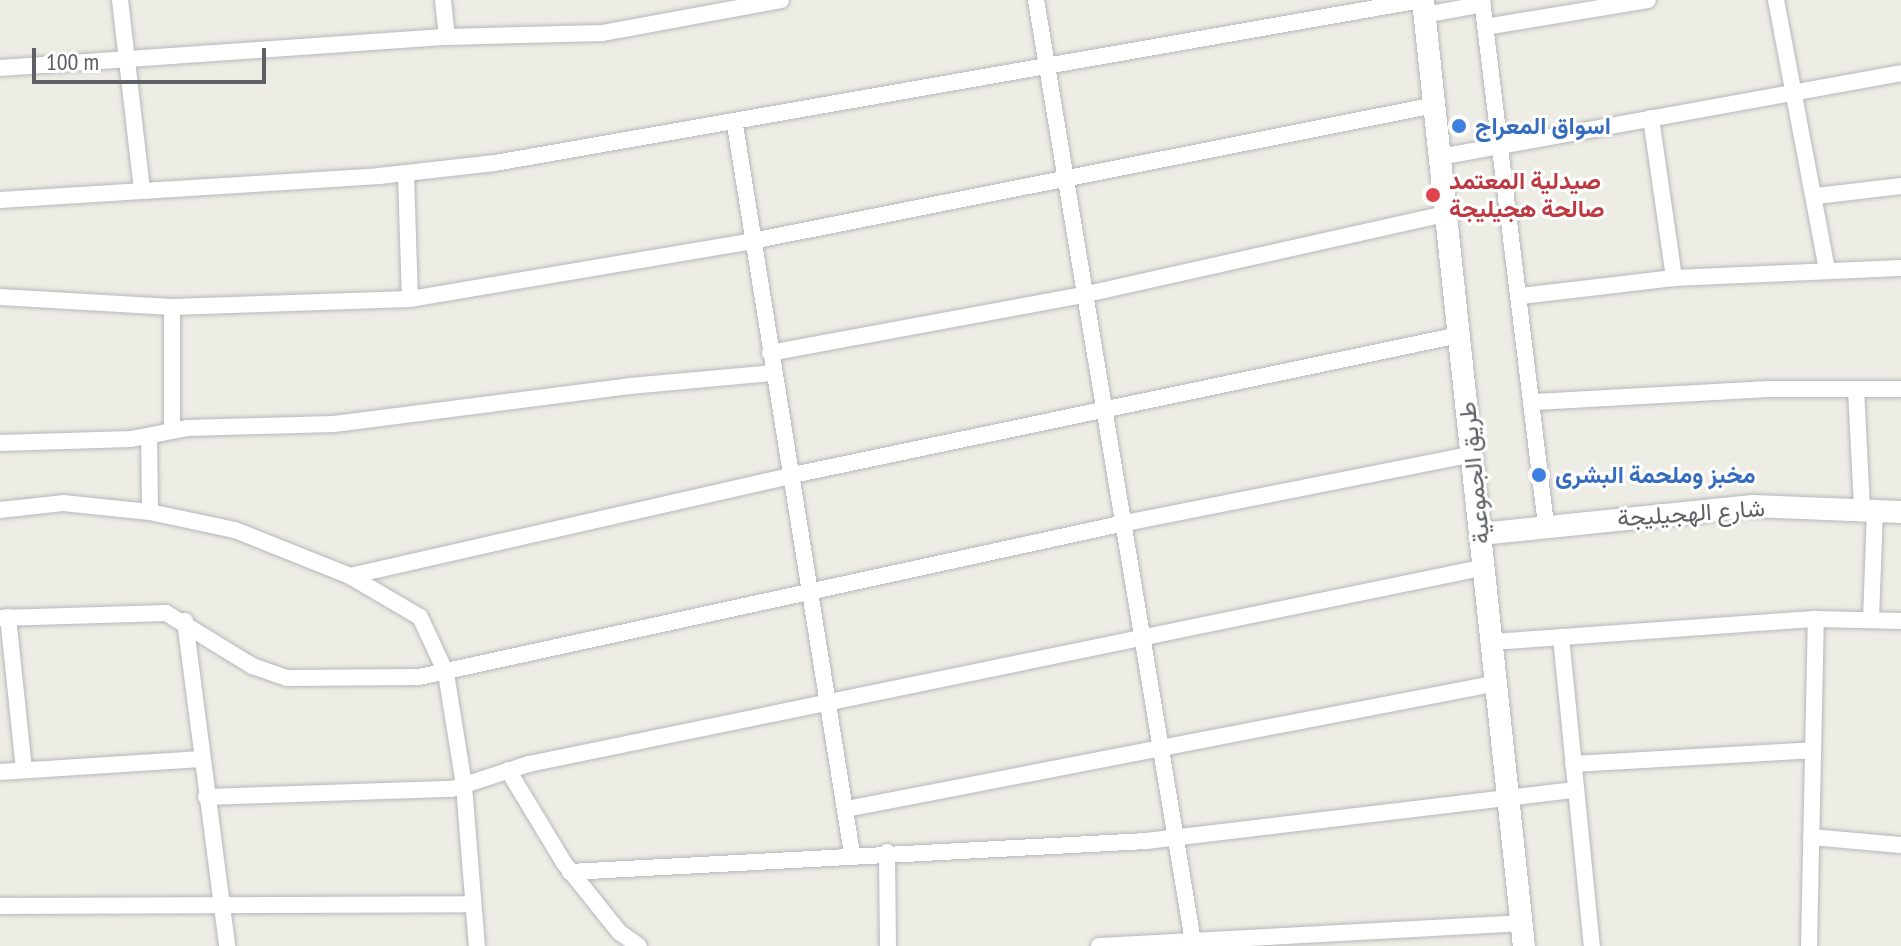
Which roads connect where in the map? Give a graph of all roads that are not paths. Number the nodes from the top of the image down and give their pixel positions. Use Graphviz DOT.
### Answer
graph roads {
  1 [pos="120,0"];
  2 [pos="443,0"];
  3 [pos="781,0"];
  4 [pos="1036,0"];
  5 [pos="1648,0"];
  6 [pos="1776,0"];
  7 [pos="1483,2"];
  8 [pos="1423,5"];
  9 [pos="1485,27"];
  10 [pos="447,37"];
  11 [pos="127,62"];
  12 [pos="1048,65"];
  13 [pos="0,68"];
  14 [pos="1901,73"];
  15 [pos="1795,91"];
  16 [pos="1435,105"];
  17 [pos="1651,118"];
  18 [pos="735,125"];
  19 [pos="1499,146"];
  20 [pos="1440,157"];
  21 [pos="406,174"];
  22 [pos="1066,179"];
  23 [pos="1901,186"];
  24 [pos="142,191"];
  25 [pos="1816,196"];
  26 [pos="0,200"];
  27 [pos="1446,214"];
  28 [pos="752,241"];
  29 [pos="1901,268"];
  30 [pos="1827,269"];
  31 [pos="1674,278"];
  32 [pos="1087,294"];
  33 [pos="1521,296"];
  34 [pos="0,297"];
  35 [pos="410,299"];
  36 [pos="172,307"];
  37 [pos="1459,335"];
  38 [pos="770,353"];
  39 [pos="774,373"];
  40 [pos="1856,389"];
  41 [pos="1901,389"];
  42 [pos="1535,402"];
  43 [pos="1104,407"];
  44 [pos="172,429"];
  45 [pos="149,436"];
  46 [pos="0,443"];
  47 [pos="1473,454"];
  48 [pos="793,475"];
  49 [pos="0,510"];
  50 [pos="1868,510"];
  51 [pos="150,512"];
  52 [pos="1901,512"];
  53 [pos="1125,523"];
  54 [pos="1546,525"];
  55 [pos="1481,534"];
  56 [pos="1485,567"];
  57 [pos="350,576"];
  58 [pos="813,592"];
  59 [pos="4,618"];
  60 [pos="1816,619"];
  61 [pos="1871,619"];
  62 [pos="185,621"];
  63 [pos="1901,621"];
  64 [pos="1561,637"];
  65 [pos="1142,639"];
  66 [pos="1493,642"];
  67 [pos="446,673"];
  68 [pos="1497,683"];
  69 [pos="831,704"];
  70 [pos="1160,749"];
  71 [pos="1813,750"];
  72 [pos="201,759"];
  73 [pos="1573,764"];
  74 [pos="24,769"];
  75 [pos="508,770"];
  76 [pos="0,772"];
  77 [pos="464,786"];
  78 [pos="1573,790"];
  79 [pos="1510,795"];
  80 [pos="206,797"];
  81 [pos="846,809"];
  82 [pos="1811,837"];
  83 [pos="1176,839"];
  84 [pos="1901,845"];
  85 [pos="887,852"];
  86 [pos="852,854"];
  87 [pos="570,872"];
  88 [pos="473,904"];
  89 [pos="221,905"];
  90 [pos="0,906"];
  91 [pos="1521,923"];
  92 [pos="1193,941"];
  93 [pos="227,946"];
  94 [pos="477,946"];
  95 [pos="639,946"];
  96 [pos="888,946"];
  97 [pos="1099,946"];
  98 [pos="1524,946"];
  99 [pos="1592,946"];
  100 [pos="1809,946"];
  1 -- 11 [label="street"];
  2 -- 10 [label="street"];
  3 -- 10 [label="street"];
  4 -- 12 [label="street"];
  5 -- 9 [label="street"];
  6 -- 15 [label="street"];
  7 -- 8 [label="street"];
  7 -- 9 [label="street"];
  8 -- 12 [label="street"];
  8 -- 16 [label="main road, طريق الجموعية"];
  9 -- 19 [label="street"];
  10 -- 11 [label="street"];
  11 -- 13 [label="street"];
  11 -- 24 [label="street"];
  12 -- 18 [label="street"];
  12 -- 22 [label="street"];
  14 -- 15 [label="street"];
  15 -- 17 [label="street"];
  15 -- 25 [label="street"];
  16 -- 20 [label="main road, طريق الجموعية"];
  16 -- 22 [label="street"];
  17 -- 19 [label="street"];
  17 -- 31 [label="street"];
  18 -- 21 [label="street"];
  18 -- 28 [label="street"];
  19 -- 20 [label="street"];
  19 -- 33 [label="street"];
  20 -- 27 [label="main road, طريق الجموعية"];
  21 -- 24 [label="street"];
  21 -- 35 [label="street"];
  22 -- 28 [label="street"];
  22 -- 32 [label="street"];
  23 -- 25 [label="street"];
  24 -- 26 [label="street"];
  25 -- 30 [label="street"];
  27 -- 32 [label="street"];
  27 -- 37 [label="main road, طريق الجموعية"];
  28 -- 35 [label="street"];
  28 -- 38 [label="street"];
  29 -- 30 [label="street"];
  30 -- 31 [label="street"];
  31 -- 33 [label="street"];
  32 -- 38 [label="street"];
  32 -- 43 [label="street"];
  33 -- 42 [label="street"];
  34 -- 36 [label="street"];
  35 -- 36 [label="street"];
  36 -- 44 [label="street"];
  37 -- 43 [label="street"];
  37 -- 47 [label="main road, طريق الجموعية"];
  38 -- 39 [label="street"];
  39 -- 44 [label="street"];
  39 -- 48 [label="street"];
  40 -- 41 [label="street"];
  40 -- 42 [label="street"];
  40 -- 50 [label="street"];
  42 -- 54 [label="street"];
  43 -- 48 [label="street"];
  43 -- 53 [label="street"];
  44 -- 45 [label="street"];
  45 -- 46 [label="street"];
  45 -- 51 [label="street"];
  47 -- 53 [label="street"];
  47 -- 55 [label="main road, طريق الجموعية"];
  48 -- 57 [label="street"];
  48 -- 58 [label="street"];
  49 -- 51 [label="street"];
  50 -- 52 [label="main road, شارع الهجيليجة"];
  50 -- 54 [label="main road, شارع الهجيليجة"];
  50 -- 61 [label="street"];
  51 -- 57 [label="street"];
  53 -- 58 [label="street"];
  53 -- 65 [label="street"];
  54 -- 55 [label="main road, شارع الهجيليجة"];
  55 -- 56 [label="main road, طريق الجموعية"];
  56 -- 65 [label="street"];
  56 -- 66 [label="main road, طريق الجموعية"];
  57 -- 67 [label="street"];
  58 -- 67 [label="street"];
  58 -- 69 [label="street"];
  59 -- 62 [label="street"];
  59 -- 74 [label="street"];
  60 -- 61 [label="street"];
  60 -- 64 [label="street"];
  60 -- 71 [label="street"];
  61 -- 63 [label="street"];
  62 -- 67 [label="street"];
  62 -- 72 [label="street"];
  64 -- 66 [label="street"];
  64 -- 73 [label="street"];
  65 -- 69 [label="street"];
  65 -- 70 [label="street"];
  66 -- 68 [label="main road, طريق الجموعية"];
  67 -- 77 [label="street"];
  68 -- 70 [label="street"];
  68 -- 79 [label="main road, طريق الجموعية"];
  69 -- 75 [label="street"];
  69 -- 81 [label="street"];
  70 -- 81 [label="street"];
  70 -- 83 [label="street"];
  71 -- 73 [label="street"];
  71 -- 82 [label="street"];
  72 -- 74 [label="street"];
  72 -- 80 [label="street"];
  73 -- 78 [label="street"];
  74 -- 76 [label="street"];
  75 -- 77 [label="street"];
  75 -- 87 [label="street"];
  77 -- 80 [label="street"];
  77 -- 88 [label="street"];
  78 -- 79 [label="street"];
  78 -- 99 [label="street"];
  79 -- 83 [label="street"];
  79 -- 91 [label="main road, طريق الجموعية"];
  80 -- 89 [label="street"];
  81 -- 86 [label="street"];
  82 -- 84 [label="street"];
  82 -- 100 [label="street"];
  83 -- 85 [label="street"];
  83 -- 92 [label="street"];
  85 -- 86 [label="street"];
  85 -- 96 [label="street"];
  86 -- 87 [label="street"];
  87 -- 95 [label="street"];
  88 -- 89 [label="street"];
  88 -- 94 [label="street"];
  89 -- 90 [label="street"];
  89 -- 93 [label="street"];
  91 -- 92 [label="street"];
  91 -- 98 [label="main road, طريق الجموعية"];
  92 -- 97 [label="street"];
}
